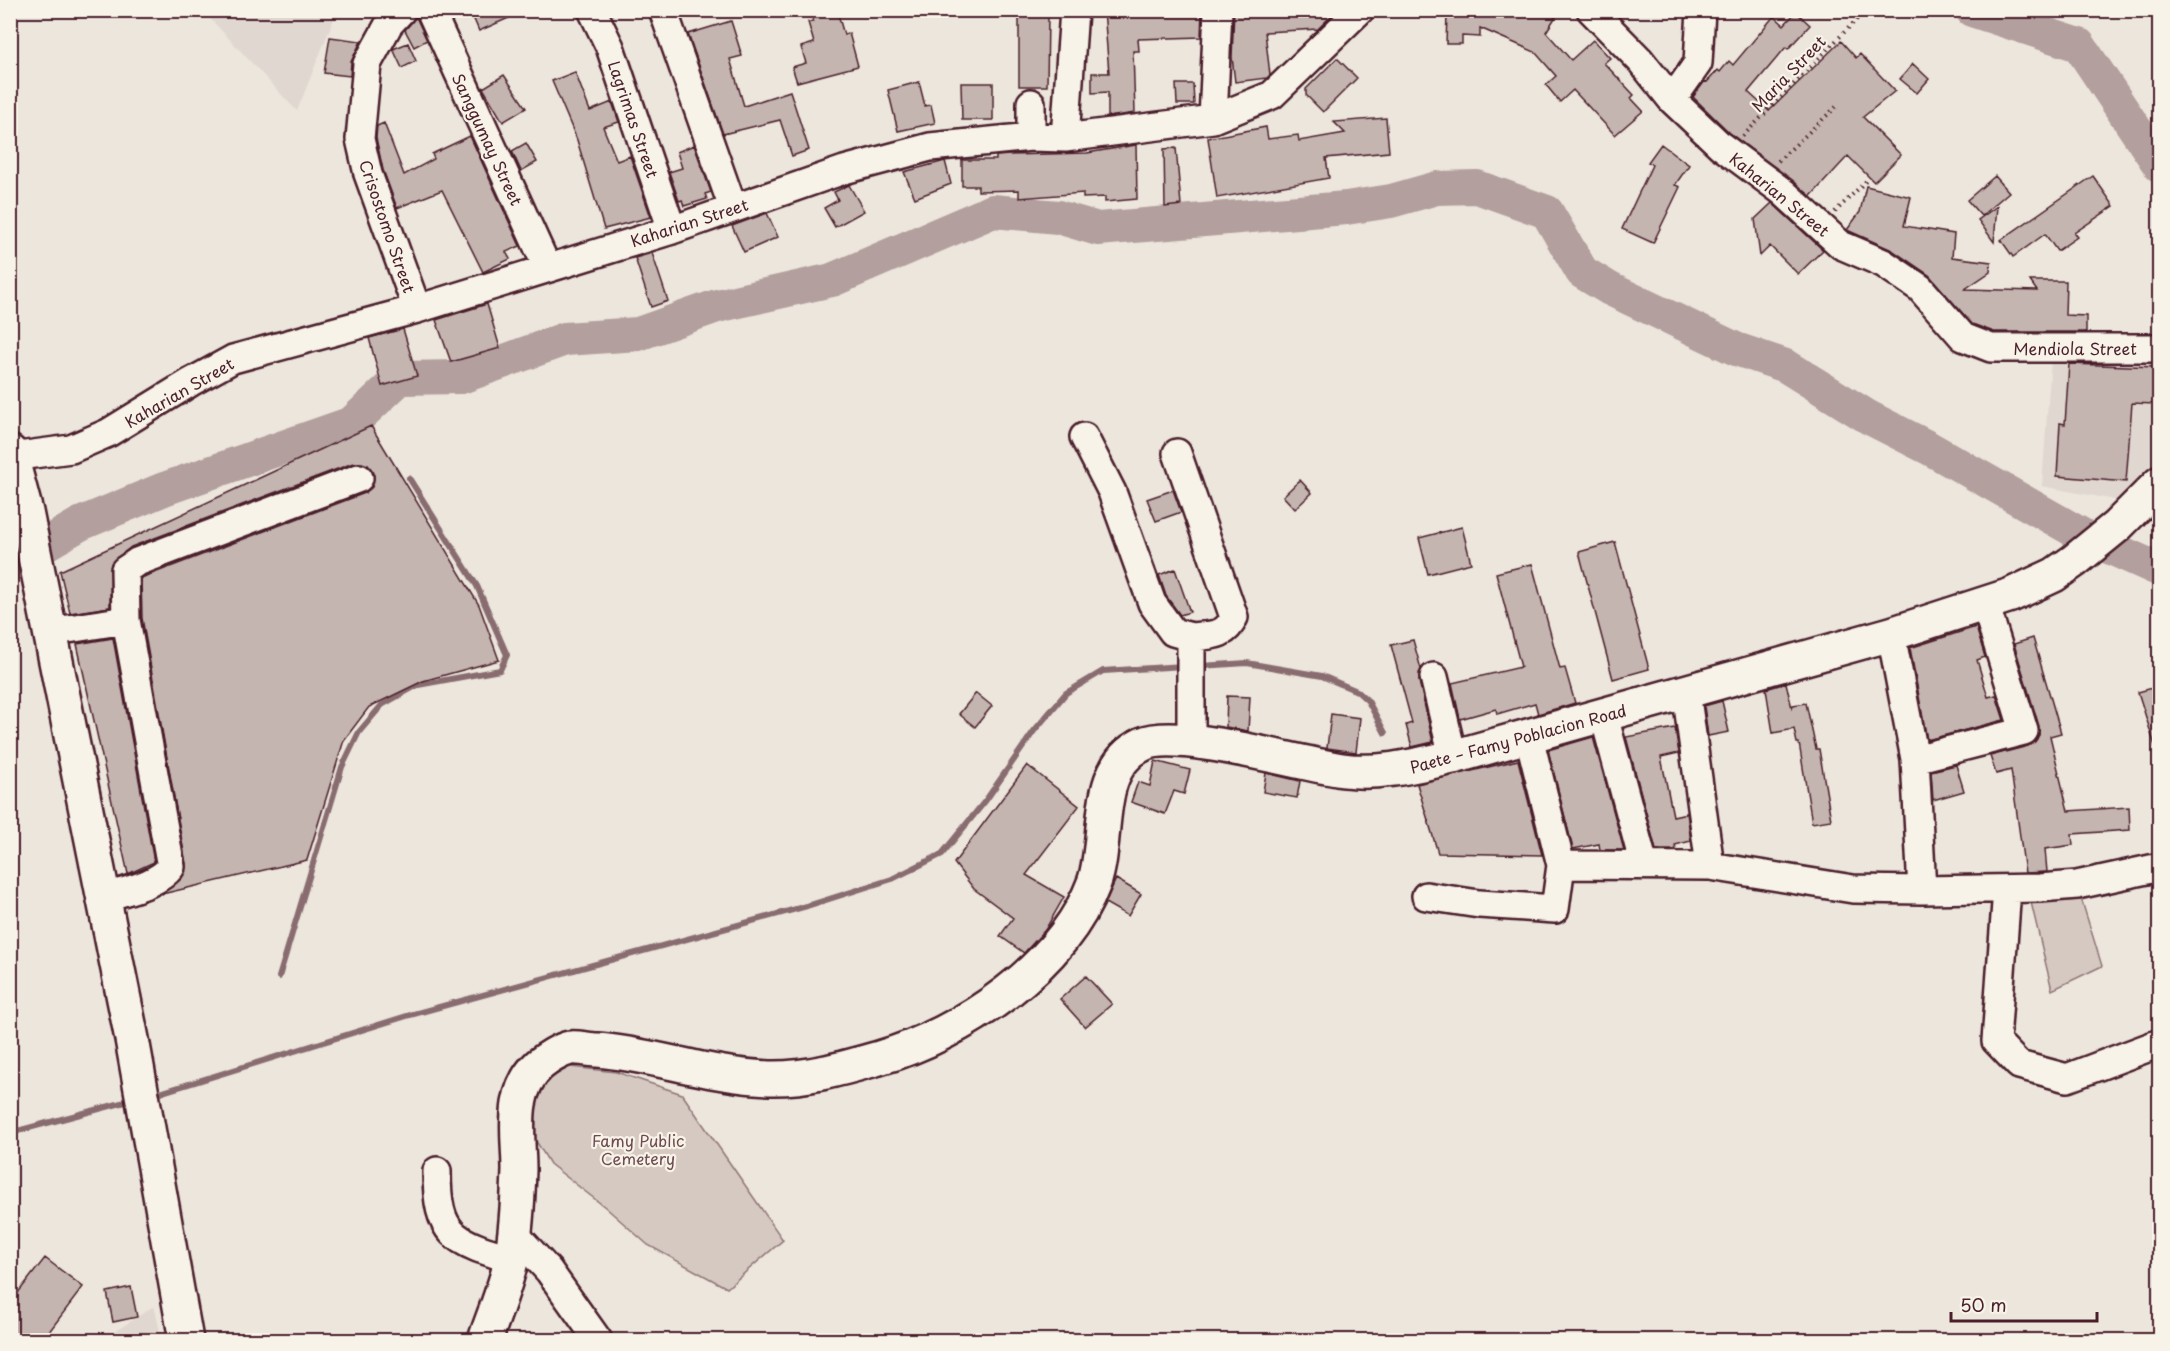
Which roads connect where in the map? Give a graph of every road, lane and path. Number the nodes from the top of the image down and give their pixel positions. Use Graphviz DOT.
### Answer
graph roads {
  1 [pos="402,10"];
  2 [pos="430,10"];
  3 [pos="592,10"];
  4 [pos="663,10"];
  5 [pos="1074,10"];
  6 [pos="1218,10"];
  7 [pos="1360,10"];
  8 [pos="1591,10"];
  9 [pos="1701,10"];
  10 [pos="1866,10"];
  11 [pos="1672,100"];
  12 [pos="1032,103"];
  13 [pos="1836,107"];
  14 [pos="1213,119"];
  15 [pos="1031,137"];
  16 [pos="1065,138"];
  17 [pos="1728,152"];
  18 [pos="1762,176"];
  19 [pos="1867,180"];
  20 [pos="733,208"];
  21 [pos="1821,225"];
  22 [pos="672,230"];
  23 [pos="547,267"];
  24 [pos="417,309"];
  25 [pos="1991,348"];
  26 [pos="2160,348"];
  27 [pos="1084,437"];
  28 [pos="1177,453"];
  29 [pos="11,455"];
  30 [pos="359,478"];
  31 [pos="2160,483"];
  32 [pos="1985,603"];
  33 [pos="126,620"];
  34 [pos="49,632"];
  35 [pos="1891,634"];
  36 [pos="1191,637"];
  37 [pos="1434,677"];
  38 [pos="1686,691"];
  39 [pos="1604,716"];
  40 [pos="1529,737"];
  41 [pos="1191,741"];
  42 [pos="1453,757"];
  43 [pos="1915,759"];
  44 [pos="1561,865"];
  45 [pos="1644,865"];
  46 [pos="1710,866"];
  47 [pos="2160,867"];
  48 [pos="2007,889"];
  49 [pos="1922,890"];
  50 [pos="1426,896"];
  51 [pos="103,898"];
  52 [pos="2160,1043"];
  53 [pos="436,1172"];
  54 [pos="512,1246"];
  55 [pos="186,1341"];
  56 [pos="485,1341"];
  57 [pos="598,1341"];
  1 -- 24 [label="street, Crisostomo Street"];
  2 -- 23 [label="street, Sanggumay Street"];
  3 -- 22 [label="street, Lagrimas Street"];
  4 -- 20 [label="street"];
  5 -- 16 [label="street"];
  6 -- 14 [label="street"];
  7 -- 14 [label="street, Kaharian Street"];
  8 -- 11 [label="street, Kaharian Street"];
  9 -- 11 [label="street"];
  10 -- 17 [label="path, Maria Street"];
  11 -- 17 [label="street, Kaharian Street"];
  12 -- 15 [label="street"];
  13 -- 18 [label="path"];
  14 -- 16 [label="street, Kaharian Street"];
  15 -- 16 [label="street, Kaharian Street"];
  15 -- 20 [label="street, Kaharian Street"];
  17 -- 18 [label="street, Kaharian Street"];
  18 -- 21 [label="street, Kaharian Street"];
  19 -- 21 [label="path"];
  20 -- 22 [label="street, Kaharian Street"];
  21 -- 25 [label="street, Kaharian Street"];
  22 -- 23 [label="street, Kaharian Street"];
  23 -- 24 [label="street, Kaharian Street"];
  24 -- 29 [label="street, Kaharian Street"];
  25 -- 26 [label="street, Mendiola Street"];
  27 -- 36 [label="street"];
  28 -- 36 [label="street"];
  29 -- 34 [label="main road"];
  30 -- 33 [label="street"];
  31 -- 32 [label="main road, Paete – Famy Poblacion Road"];
  32 -- 35 [label="main road, Paete – Famy Poblacion Road"];
  32 -- 43 [label="street"];
  33 -- 34 [label="street"];
  33 -- 51 [label="street"];
  34 -- 51 [label="main road"];
  35 -- 38 [label="main road, Paete – Famy Poblacion Road"];
  35 -- 43 [label="street"];
  36 -- 41 [label="street"];
  37 -- 42 [label="street"];
  38 -- 39 [label="main road, Paete – Famy Poblacion Road"];
  38 -- 46 [label="street"];
  39 -- 40 [label="main road, Paete – Famy Poblacion Road"];
  39 -- 45 [label="street"];
  40 -- 42 [label="main road, Paete – Famy Poblacion Road"];
  40 -- 44 [label="street"];
  41 -- 42 [label="main road, Paete – Famy Poblacion Road"];
  41 -- 54 [label="main road, Paete – Famy Poblacion Road"];
  43 -- 49 [label="street"];
  44 -- 45 [label="street"];
  44 -- 50 [label="street"];
  45 -- 46 [label="street"];
  46 -- 49 [label="street"];
  47 -- 48 [label="street"];
  48 -- 49 [label="street"];
  48 -- 52 [label="street"];
  51 -- 55 [label="main road"];
  53 -- 54 [label="street"];
  54 -- 56 [label="main road, Paete – Famy Poblacion Road"];
  54 -- 57 [label="street"];
}
